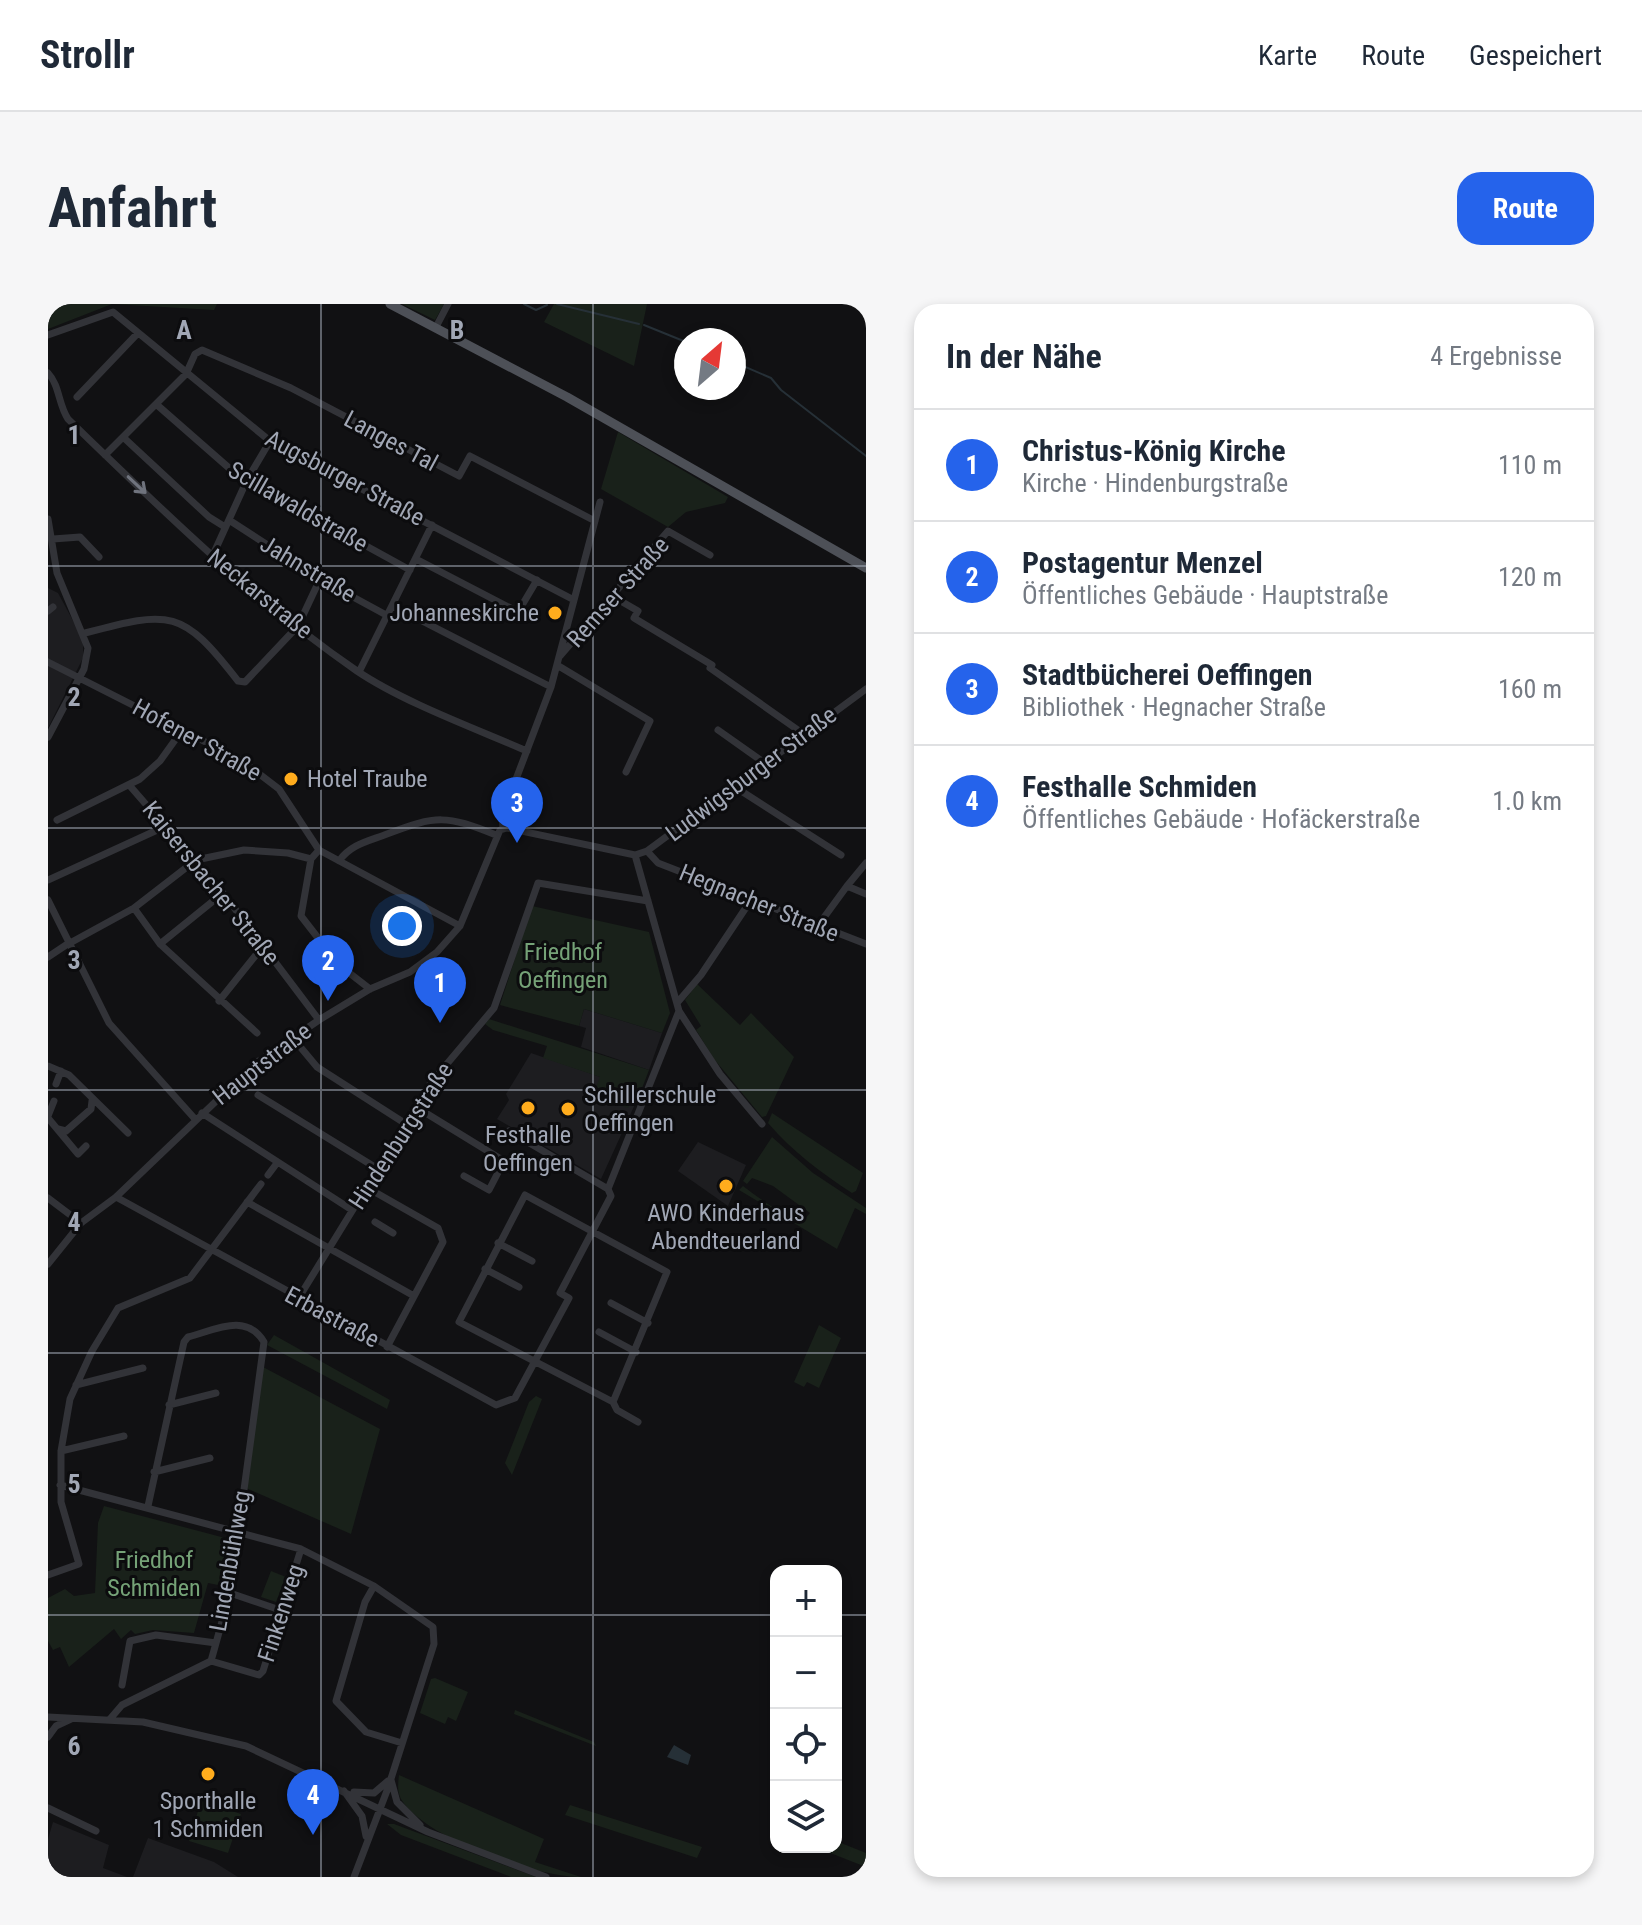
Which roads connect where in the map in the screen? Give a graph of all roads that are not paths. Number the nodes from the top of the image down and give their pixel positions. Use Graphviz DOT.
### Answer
graph roads {
  1 [pos="390,304"];
  2 [pos="448,304"];
  3 [pos="436,327"];
  4 [pos="138,333"];
  5 [pos="48,335"];
  6 [pos="48,373"];
  7 [pos="186,374"];
  8 [pos="77,397"];
  9 [pos="156,404"];
  10 [pos="123,437"];
  11 [pos="270,441"];
  12 [pos="105,455"];
  13 [pos="247,480"];
  14 [pos="600,502"];
  15 [pos="48,519"];
  16 [pos="595,521"];
  17 [pos="227,523"];
  18 [pos="432,525"];
  19 [pos="53,539"];
  20 [pos="710,555"];
  21 [pos="99,557"];
  22 [pos="212,557"];
  23 [pos="416,559"];
  24 [pos="866,568"];
  25 [pos="410,570"];
  26 [pos="320,579"];
  27 [pos="537,580"];
  28 [pos="612,596"];
  29 [pos="574,600"];
  30 [pos="393,606"];
  31 [pos="388,616"];
  32 [pos="298,626"];
  33 [pos="85,633"];
  34 [pos="48,662"];
  35 [pos="558,662"];
  36 [pos="359,672"];
  37 [pos="80,677"];
  38 [pos="551,687"];
  39 [pos="866,689"];
  40 [pos="183,729"];
  41 [pos="718,730"];
  42 [pos="805,735"];
  43 [pos="48,737"];
  44 [pos="527,751"];
  45 [pos="766,764"];
  46 [pos="626,772"];
  47 [pos="130,786"];
  48 [pos="735,787"];
  49 [pos="57,820"];
  50 [pos="166,826"];
  51 [pos="503,828"];
  52 [pos="496,835"];
  53 [pos="319,850"];
  54 [pos="647,851"];
  55 [pos="635,855"];
  56 [pos="841,855"];
  57 [pos="311,859"];
  58 [pos="653,859"];
  59 [pos="196,860"];
  60 [pos="339,861"];
  61 [pos="866,863"];
  62 [pos="641,870"];
  63 [pos="48,880"];
  64 [pos="847,886"];
  65 [pos="223,893"];
  66 [pos="866,894"];
  67 [pos="48,900"];
  68 [pos="751,900"];
  69 [pos="648,901"];
  70 [pos="134,908"];
  71 [pos="460,926"];
  72 [pos="817,927"];
  73 [pos="68,944"];
  74 [pos="160,944"];
  75 [pos="866,944"];
  76 [pos="264,945"];
  77 [pos="48,957"];
  78 [pos="370,989"];
  79 [pos="219,1001"];
  80 [pos="678,1007"];
  81 [pos="319,1020"];
  82 [pos="257,1033"];
  83 [pos="292,1037"];
  84 [pos="48,1066"];
  85 [pos="61,1071"];
  86 [pos="56,1084"];
  87 [pos="258,1095"];
  88 [pos="54,1101"];
  89 [pos="92,1101"];
  90 [pos="416,1107"];
  91 [pos="199,1116"];
  92 [pos="48,1117"];
  93 [pos="406,1124"];
  94 [pos="762,1124"];
  95 [pos="56,1128"];
  96 [pos="509,1131"];
  97 [pos="128,1133"];
  98 [pos="86,1146"];
  99 [pos="277,1163"];
  100 [pos="378,1169"];
  101 [pos="268,1175"];
  102 [pos="464,1176"];
  103 [pos="261,1184"];
  104 [pos="366,1187"];
  105 [pos="609,1193"];
  106 [pos="116,1197"];
  107 [pos="48,1198"];
  108 [pos="247,1202"];
  109 [pos="352,1210"];
  110 [pos="375,1222"];
  111 [pos="81,1223"];
  112 [pos="593,1229"];
  113 [pos="393,1233"];
  114 [pos="498,1243"];
  115 [pos="208,1250"];
  116 [pos="328,1250"];
  117 [pos="532,1261"];
  118 [pos="48,1264"];
  119 [pos="485,1269"];
  120 [pos="519,1287"];
  121 [pos="414,1296"];
  122 [pos="298,1299"];
  123 [pos="611,1303"];
  124 [pos="648,1323"];
  125 [pos="599,1332"];
  126 [pos="387,1347"];
  127 [pos="636,1352"];
  128 [pos="535,1362"];
  129 [pos="143,1368"];
  130 [pos="76,1385"];
  131 [pos="216,1393"];
  132 [pos="613,1402"];
  133 [pos="169,1405"];
  134 [pos="638,1422"];
  135 [pos="124,1436"];
  136 [pos="61,1451"];
  137 [pos="210,1458"];
  138 [pos="154,1472"];
  139 [pos="60,1485"];
  140 [pos="148,1506"];
  141 [pos="237,1530"];
  142 [pos="301,1549"];
  143 [pos="48,1575"];
  144 [pos="374,1586"];
  145 [pos="230,1593"];
  146 [pos="280,1610"];
  147 [pos="216,1643"];
  148 [pos="211,1661"];
  149 [pos="122,1685"];
  150 [pos="48,1717"];
  151 [pos="75,1718"];
  152 [pos="110,1719"];
  153 [pos="48,1737"];
  154 [pos="402,1743"];
  155 [pos="391,1778"];
  156 [pos="344,1790"];
  157 [pos="48,1808"];
  158 [pos="380,1808"];
  159 [pos="96,1831"];
  160 [pos="428,1832"];
  161 [pos="367,1842"];
  162 [pos="354,1877"];
  163 [pos="546,1877"];
  1 -- 3 [label="main road"];
  2 -- 3 [label="street"];
  3 -- 24 [label="main road"];
  4 -- 5 [label="street, Augsburger Straße"];
  4 -- 7 [label="street, Augsburger Straße"];
  4 -- 8 [label="street"];
  6 -- 12 [label="street, Neckarstraße"];
  7 -- 9 [label="street"];
  7 -- 11 [label="street, Augsburger Straße"];
  7 -- 16 [label="street, Langes Tal"];
  9 -- 10 [label="street"];
  9 -- 13 [label="street, Scillawaldstraße"];
  10 -- 12 [label="street"];
  10 -- 17 [label="street, Jahnstraße"];
  11 -- 13 [label="street"];
  11 -- 18 [label="street, Augsburger Straße"];
  12 -- 22 [label="street, Neckarstraße, one-way"];
  13 -- 17 [label="street"];
  13 -- 25 [label="street, Scillawaldstraße"];
  14 -- 16 [label="street"];
  15 -- 19 [label="street"];
  16 -- 29 [label="street"];
  17 -- 22 [label="street"];
  17 -- 26 [label="street, Jahnstraße"];
  18 -- 23 [label="street"];
  18 -- 27 [label="street, Augsburger Straße"];
  19 -- 21 [label="street"];
  19 -- 33 [label="street"];
  20 -- 28 [label="street, Remser Straße"];
  22 -- 32 [label="street, Neckarstraße"];
  23 -- 25 [label="street"];
  23 -- 27 [label="street"];
  25 -- 30 [label="street"];
  26 -- 31 [label="street, Jahnstraße"];
  26 -- 32 [label="street"];
  27 -- 29 [label="street, Augsburger Straße"];
  28 -- 35 [label="street, Remser Straße"];
  28 -- 42 [label="street"];
  29 -- 35 [label="street"];
  30 -- 31 [label="street"];
  30 -- 38 [label="street"];
  31 -- 36 [label="street"];
  32 -- 33 [label="street"];
  32 -- 36 [label="street, Neckarstraße"];
  33 -- 37 [label="street"];
  34 -- 37 [label="street, Hofener Straße"];
  35 -- 38 [label="street, Remser Straße"];
  35 -- 46 [label="street"];
  36 -- 44 [label="street, Neckarstraße"];
  37 -- 40 [label="street, Hofener Straße"];
  37 -- 43 [label="street"];
  38 -- 44 [label="street, Remser Straße"];
  39 -- 42 [label="street, Ludwigsburger Straße"];
  40 -- 47 [label="street"];
  40 -- 53 [label="street, Hofener Straße"];
  41 -- 45 [label="street"];
  42 -- 45 [label="street, Ludwigsburger Straße"];
  44 -- 51 [label="street, Remser Straße"];
  45 -- 48 [label="street, Ludwigsburger Straße"];
  47 -- 49 [label="street"];
  47 -- 50 [label="street, Kaisersbacher Straße"];
  48 -- 54 [label="street, Ludwigsburger Straße"];
  48 -- 56 [label="street"];
  50 -- 59 [label="street, Kaisersbacher Straße"];
  50 -- 63 [label="street"];
  51 -- 52 [label="street"];
  51 -- 55 [label="street"];
  52 -- 60 [label="street"];
  52 -- 71 [label="street, Hauptstraße"];
  53 -- 57 [label="street"];
  53 -- 60 [label="street"];
  54 -- 55 [label="street, Ludwigsburger Straße"];
  54 -- 58 [label="street, Hegnacher Straße"];
  55 -- 62 [label="street"];
  57 -- 59 [label="street"];
  57 -- 78 [label="street"];
  58 -- 62 [label="street, Hegnacher Straße"];
  58 -- 68 [label="street, Hegnacher Straße"];
  59 -- 65 [label="street, Kaisersbacher Straße"];
  59 -- 70 [label="street"];
  60 -- 71 [label="street"];
  61 -- 64 [label="street"];
  62 -- 69 [label="street"];
  64 -- 66 [label="street"];
  64 -- 72 [label="street"];
  65 -- 74 [label="street"];
  65 -- 76 [label="street, Kaisersbacher Straße"];
  67 -- 73 [label="street"];
  68 -- 72 [label="street, Hegnacher Straße"];
  68 -- 80 [label="street, Erbastraße"];
  69 -- 80 [label="street"];
  69 -- 90 [label="street, Hindenburgstraße"];
  70 -- 73 [label="street"];
  70 -- 74 [label="street"];
  71 -- 78 [label="street, Hauptstraße"];
  72 -- 75 [label="street, Hegnacher Straße"];
  73 -- 77 [label="street"];
  73 -- 91 [label="street"];
  74 -- 79 [label="street"];
  76 -- 79 [label="street"];
  76 -- 81 [label="street, Kaisersbacher Straße"];
  78 -- 81 [label="street, Hauptstraße"];
  79 -- 82 [label="street"];
  80 -- 94 [label="street"];
  80 -- 105 [label="street, Erbastraße"];
  81 -- 83 [label="street, Hauptstraße"];
  83 -- 91 [label="street, Hauptstraße"];
  83 -- 93 [label="street"];
  84 -- 85 [label="street"];
  85 -- 86 [label="street"];
  85 -- 89 [label="street"];
  87 -- 100 [label="street"];
  88 -- 92 [label="street"];
  89 -- 95 [label="street"];
  89 -- 97 [label="street"];
  90 -- 93 [label="street, Hindenburgstraße"];
  90 -- 102 [label="street"];
  91 -- 99 [label="street"];
  91 -- 106 [label="street, Hauptstraße"];
  92 -- 95 [label="street"];
  93 -- 100 [label="street, Hindenburgstraße"];
  95 -- 98 [label="street"];
  96 -- 105 [label="street"];
  99 -- 101 [label="street"];
  99 -- 109 [label="street"];
  100 -- 104 [label="street, Hindenburgstraße"];
  103 -- 108 [label="street"];
  104 -- 109 [label="street, Hindenburgstraße"];
  104 -- 121 [label="street"];
  105 -- 112 [label="street, Erbastraße"];
  106 -- 111 [label="street, Hauptstraße"];
  106 -- 115 [label="street, Erbastraße"];
  107 -- 111 [label="street"];
  108 -- 115 [label="street"];
  108 -- 116 [label="street"];
  109 -- 116 [label="street, Hindenburgstraße"];
  110 -- 113 [label="street"];
  111 -- 118 [label="street, Hauptstraße"];
  112 -- 114 [label="street"];
  112 -- 124 [label="street"];
  112 -- 128 [label="street, Erbastraße"];
  114 -- 117 [label="street"];
  114 -- 119 [label="street"];
  115 -- 122 [label="street, Erbastraße"];
  115 -- 130 [label="street"];
  116 -- 121 [label="street"];
  116 -- 122 [label="street, Hindenburgstraße"];
  119 -- 120 [label="street"];
  119 -- 128 [label="street"];
  121 -- 126 [label="street"];
  122 -- 126 [label="street, Erbastraße"];
  123 -- 124 [label="street"];
  124 -- 127 [label="street"];
  125 -- 127 [label="street"];
  126 -- 128 [label="street, Erbastraße"];
  127 -- 132 [label="street"];
  128 -- 132 [label="street"];
  129 -- 130 [label="street"];
  130 -- 136 [label="street"];
  131 -- 133 [label="street"];
  132 -- 134 [label="street"];
  133 -- 138 [label="street"];
  133 -- 141 [label="street, Lindenbühlweg"];
  135 -- 136 [label="street"];
  136 -- 139 [label="street"];
  137 -- 138 [label="street"];
  138 -- 140 [label="street"];
  139 -- 140 [label="street"];
  139 -- 143 [label="street"];
  140 -- 141 [label="street"];
  141 -- 142 [label="street"];
  141 -- 145 [label="street, Lindenbühlweg"];
  142 -- 144 [label="street"];
  142 -- 146 [label="street, Finkenweg"];
  144 -- 154 [label="street"];
  144 -- 154 [label="street"];
  145 -- 146 [label="street"];
  145 -- 147 [label="street, Lindenbühlweg"];
  146 -- 148 [label="street, Finkenweg"];
  147 -- 148 [label="street, Lindenbühlweg"];
  147 -- 149 [label="street"];
  148 -- 152 [label="street, Lindenbühlweg"];
  150 -- 151 [label="street"];
  151 -- 152 [label="street"];
  151 -- 153 [label="street"];
  152 -- 156 [label="street"];
  154 -- 155 [label="street"];
  155 -- 156 [label="street"];
  155 -- 158 [label="street"];
  155 -- 160 [label="street"];
  156 -- 158 [label="street"];
  156 -- 161 [label="street"];
  157 -- 159 [label="street"];
  158 -- 160 [label="street"];
  158 -- 161 [label="street"];
  160 -- 163 [label="street"];
  161 -- 162 [label="street"];
}
